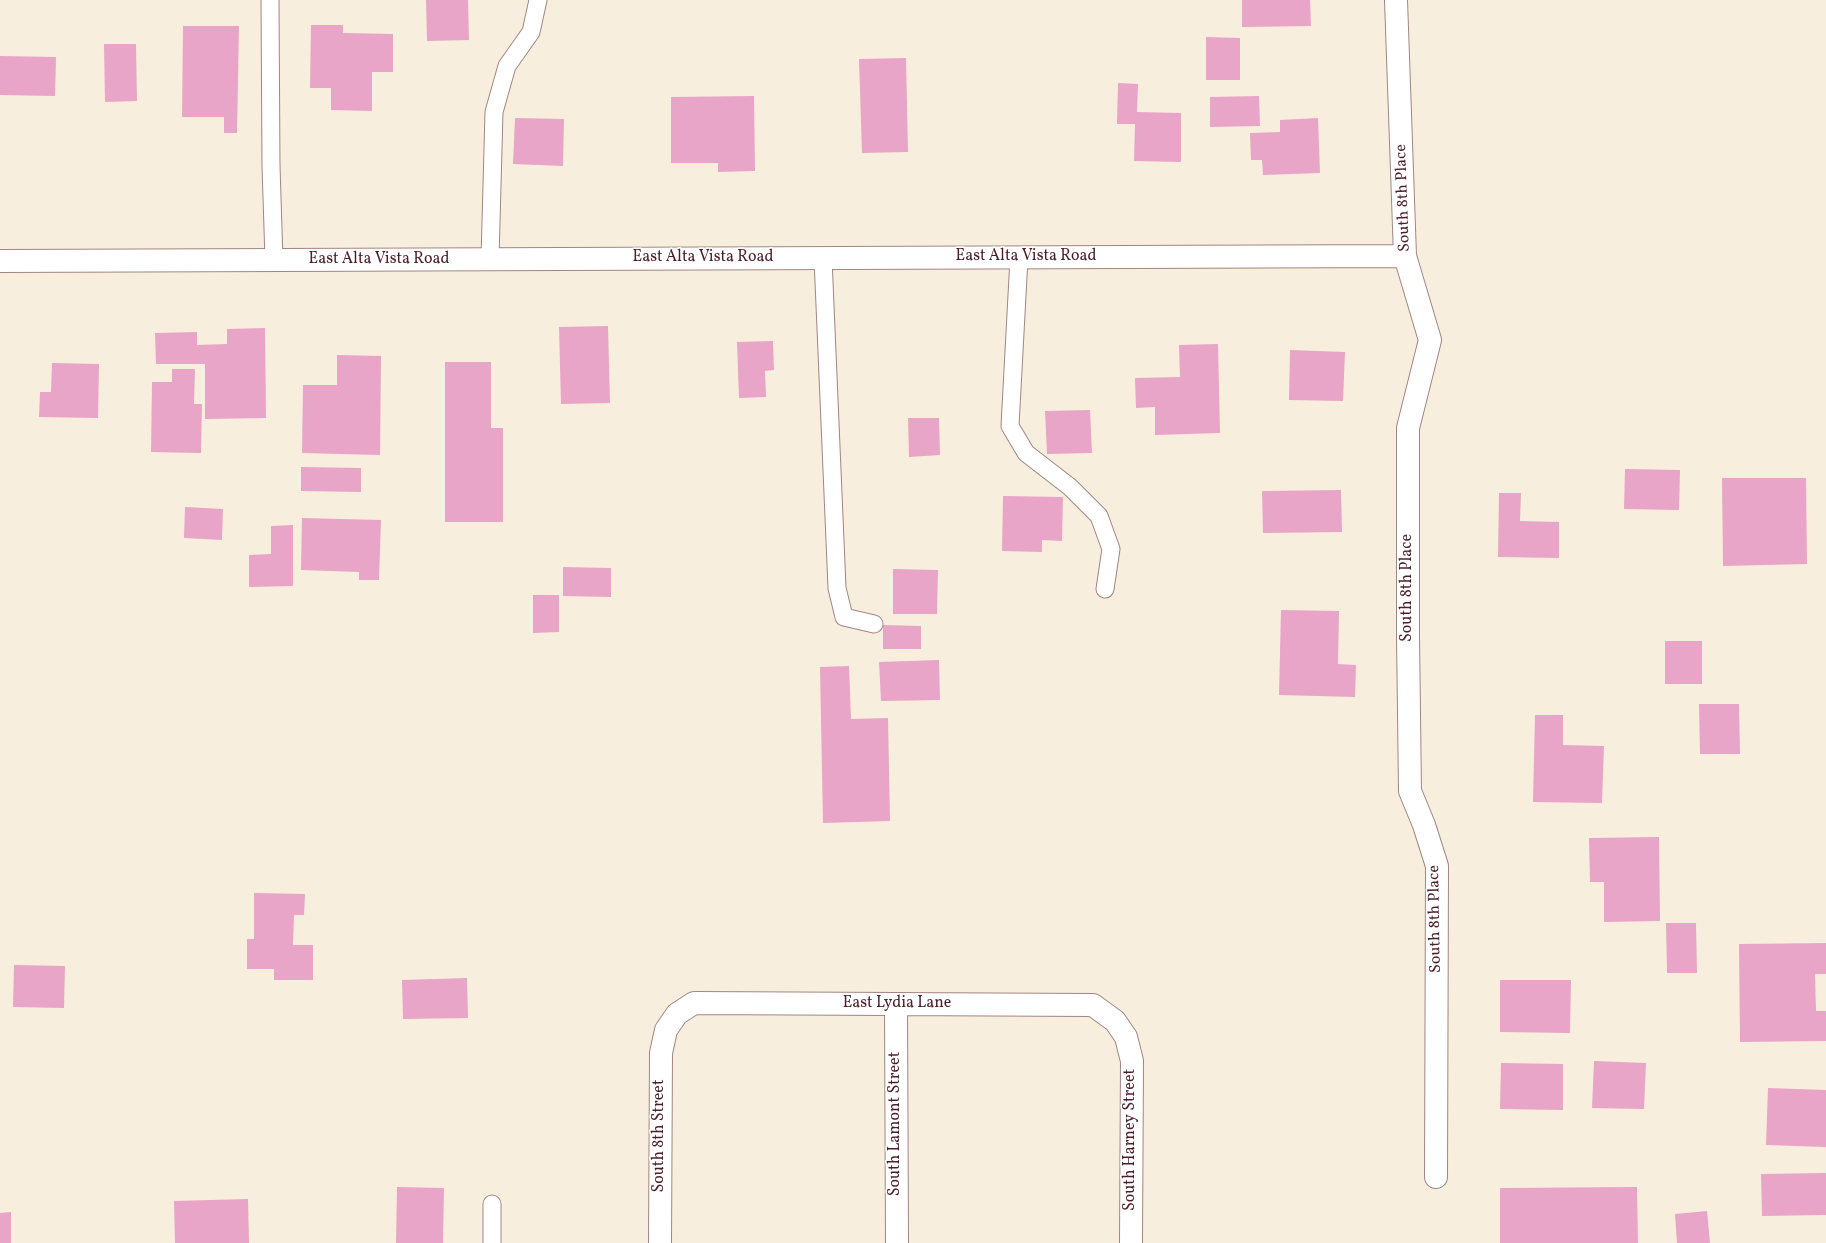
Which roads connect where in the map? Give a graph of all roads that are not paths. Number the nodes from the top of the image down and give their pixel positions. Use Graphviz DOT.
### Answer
graph roads {
  1 [pos="270,0"];
  2 [pos="538,0"];
  3 [pos="1396,0"];
  4 [pos="1405,256"];
  5 [pos="823,258"];
  6 [pos="1020,258"];
  7 [pos="490,259"];
  8 [pos="274,260"];
  9 [pos="0,261"];
  10 [pos="1105,590"];
  11 [pos="874,624"];
  12 [pos="896,1004"];
  13 [pos="666,1030"];
  14 [pos="1126,1037"];
  15 [pos="1436,1177"];
  16 [pos="492,1204"];
  17 [pos="492,1243"];
  18 [pos="660,1243"];
  19 [pos="896,1243"];
  20 [pos="1131,1243"];
  1 -- 8 [label="lane"];
  2 -- 7 [label="lane"];
  3 -- 4 [label="street, South 8th Place"];
  4 -- 6 [label="street, East Alta Vista Road"];
  4 -- 15 [label="street, South 8th Place"];
  5 -- 6 [label="street, East Alta Vista Road"];
  5 -- 7 [label="street, East Alta Vista Road"];
  5 -- 11 [label="lane"];
  6 -- 10 [label="lane"];
  7 -- 8 [label="street, East Alta Vista Road"];
  8 -- 9 [label="street, East Alta Vista Road"];
  12 -- 13 [label="street, East Lydia Lane"];
  12 -- 14 [label="street, East Lydia Lane"];
  12 -- 19 [label="street, South Lamont Street"];
  13 -- 18 [label="street, South 8th Street"];
  14 -- 20 [label="street, South Harney Street"];
  16 -- 17 [label="lane"];
}
